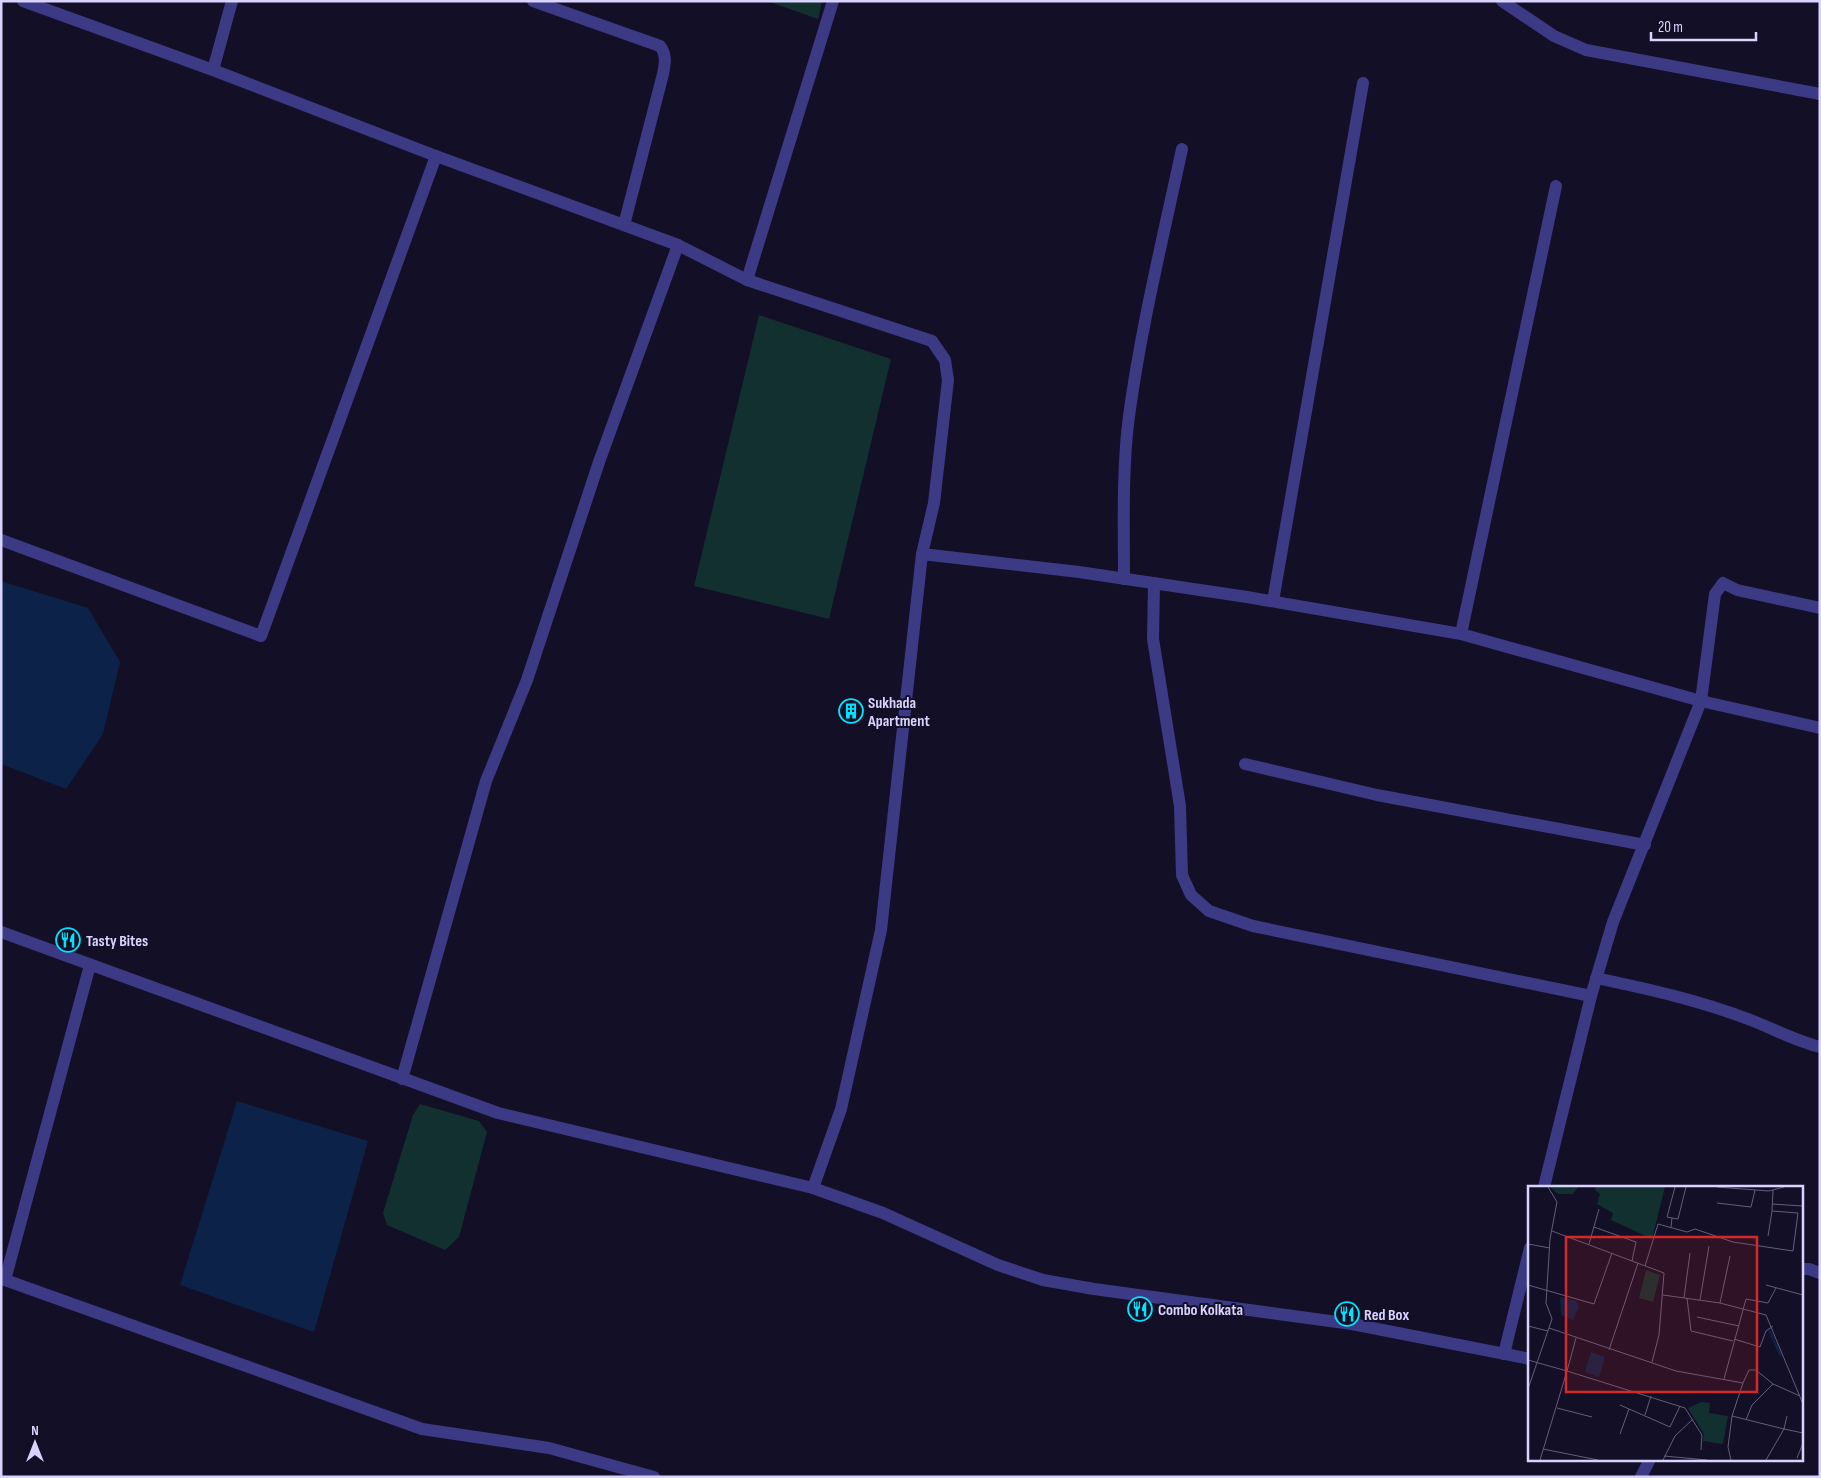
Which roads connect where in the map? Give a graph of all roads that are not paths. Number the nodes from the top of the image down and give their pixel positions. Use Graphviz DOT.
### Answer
graph roads {
  1 [pos="23,1"];
  2 [pos="232,1"];
  3 [pos="533,1"];
  4 [pos="833,1"];
  5 [pos="1502,1"];
  6 [pos="213,70"];
  7 [pos="1363,83"];
  8 [pos="1820,94"];
  9 [pos="1182,149"];
  10 [pos="436,156"];
  11 [pos="1556,186"];
  12 [pos="624,225"];
  13 [pos="678,245"];
  14 [pos="747,280"];
  15 [pos="1,540"];
  16 [pos="922,554"];
  17 [pos="1124,579"];
  18 [pos="1154,583"];
  19 [pos="1273,601"];
  20 [pos="1820,608"];
  21 [pos="1462,634"];
  22 [pos="1701,701"];
  23 [pos="1820,728"];
  24 [pos="1245,764"];
  25 [pos="1645,845"];
  26 [pos="1,932"];
  27 [pos="90,965"];
  28 [pos="1596,978"];
  29 [pos="1591,996"];
  30 [pos="1820,1047"];
  31 [pos="402,1079"];
  32 [pos="1544,1186"];
  33 [pos="813,1188"];
  34 [pos="1528,1256"];
  35 [pos="1804,1269"];
  36 [pos="1820,1273"];
  37 [pos="3,1280"];
  38 [pos="1,1293"];
  39 [pos="1504,1354"];
  40 [pos="1528,1359"];
  41 [pos="1650,1460"];
  42 [pos="654,1477"];
  43 [pos="1642,1477"];
  1 -- 6 [label="street"];
  2 -- 6 [label="street"];
  3 -- 12 [label="street"];
  4 -- 14 [label="street"];
  5 -- 8 [label="street"];
  6 -- 10 [label="street"];
  7 -- 19 [label="street"];
  9 -- 17 [label="street"];
  10 -- 12 [label="street"];
  10 -- 15 [label="street"];
  11 -- 21 [label="street"];
  12 -- 13 [label="street"];
  13 -- 14 [label="street"];
  13 -- 31 [label="street"];
  14 -- 16 [label="street"];
  16 -- 17 [label="street"];
  16 -- 33 [label="street"];
  17 -- 18 [label="street"];
  18 -- 19 [label="street"];
  18 -- 29 [label="street"];
  19 -- 21 [label="street"];
  20 -- 22 [label="street"];
  21 -- 22 [label="street"];
  22 -- 23 [label="street"];
  22 -- 25 [label="street"];
  24 -- 25 [label="street"];
  25 -- 28 [label="street"];
  26 -- 27 [label="street"];
  27 -- 31 [label="street"];
  27 -- 37 [label="street"];
  28 -- 29 [label="street"];
  28 -- 30 [label="street"];
  29 -- 32 [label="street"];
  31 -- 33 [label="street"];
  33 -- 39 [label="street"];
  34 -- 39 [label="street"];
  35 -- 36 [label="street"];
  37 -- 38 [label="street"];
  37 -- 42 [label="street"];
  39 -- 40 [label="street"];
  41 -- 43 [label="street"];
}
